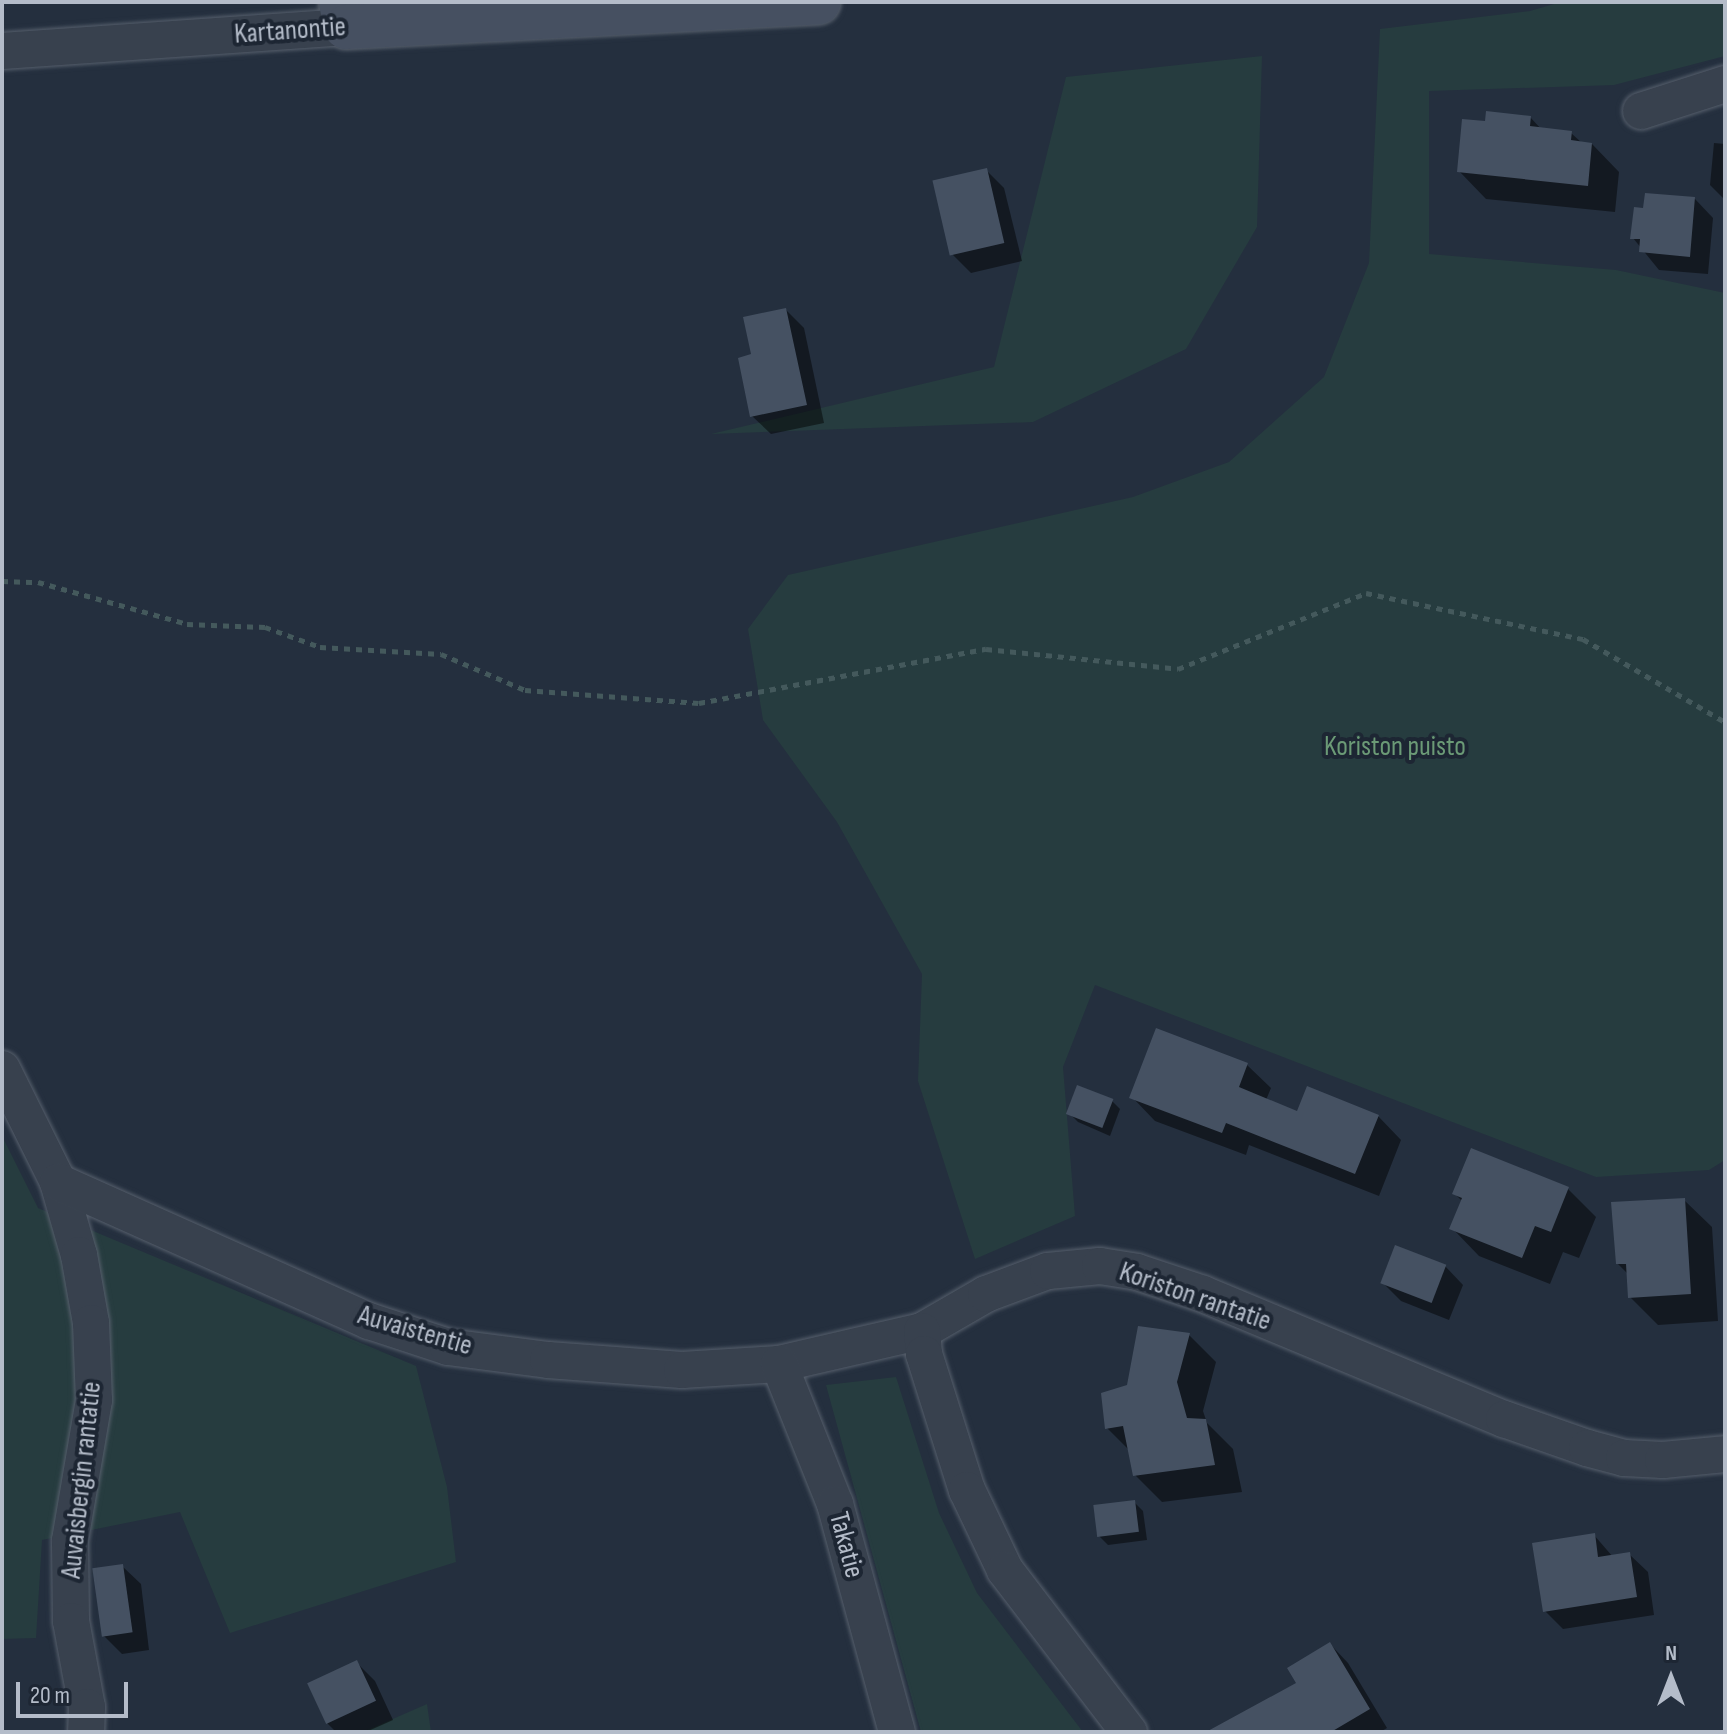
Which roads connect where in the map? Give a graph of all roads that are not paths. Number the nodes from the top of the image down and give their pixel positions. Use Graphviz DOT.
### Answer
graph roads {
  1 [pos="818,2"];
  2 [pos="344,14"];
  3 [pos="2,51"];
  4 [pos="1725,84"];
  5 [pos="1641,111"];
  6 [pos="2,1069"];
  7 [pos="58,1182"];
  8 [pos="922,1331"];
  9 [pos="779,1364"];
  10 [pos="1725,1454"];
  11 [pos="86,1732"];
  12 [pos="897,1732"];
  13 [pos="1129,1732"];
  1 -- 2 [label="street, Kartanontie"];
  2 -- 3 [label="street, Kartanontie"];
  4 -- 5 [label="street"];
  6 -- 7 [label="street"];
  7 -- 9 [label="street, Auvaistentie"];
  7 -- 11 [label="street, Auvaisbergin rantatie"];
  8 -- 9 [label="street, Auvaistentie"];
  8 -- 10 [label="street, Koriston rantatie"];
  8 -- 13 [label="street"];
  9 -- 12 [label="street, Takatie"];
}
